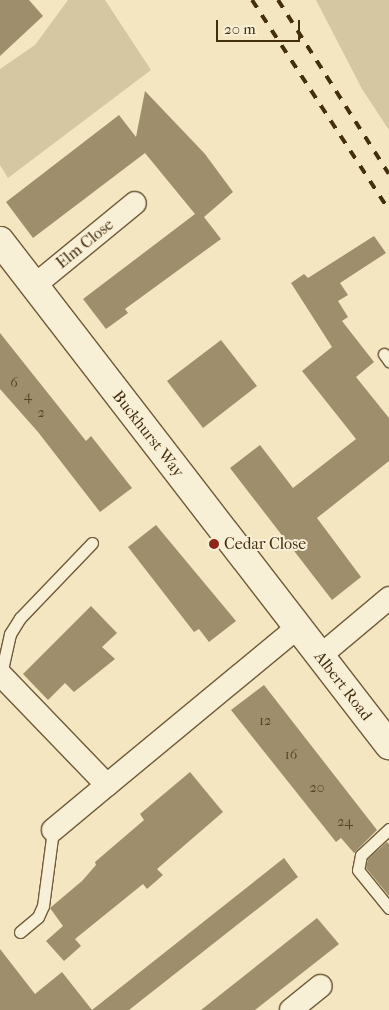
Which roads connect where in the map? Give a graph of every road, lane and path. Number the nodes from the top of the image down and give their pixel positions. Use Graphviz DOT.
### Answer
graph roads {
  1 [pos="135,203"];
  2 [pos="0,241"];
  3 [pos="36,285"];
  4 [pos="92,543"];
  5 [pos="389,598"];
  6 [pos="298,627"];
  7 [pos="320,656"];
  8 [pos="0,674"];
  9 [pos="389,745"];
  10 [pos="106,786"];
  11 [pos="389,829"];
  12 [pos="53,830"];
  13 [pos="389,908"];
  14 [pos="20,932"];
  15 [pos="321,986"];
  16 [pos="291,1010"];
  1 -- 3 [label="street, Elm Close"];
  2 -- 3 [label="street, Buckhurst Way"];
  3 -- 6 [label="street, Buckhurst Way"];
  4 -- 8 [label="lane"];
  5 -- 7 [label="street"];
  6 -- 7 [label="street, Albert Road"];
  6 -- 10 [label="street"];
  7 -- 9 [label="street, Albert Road"];
  8 -- 10 [label="street"];
  10 -- 12 [label="street"];
  11 -- 13 [label="lane"];
  12 -- 14 [label="lane"];
  15 -- 16 [label="street"];
}
